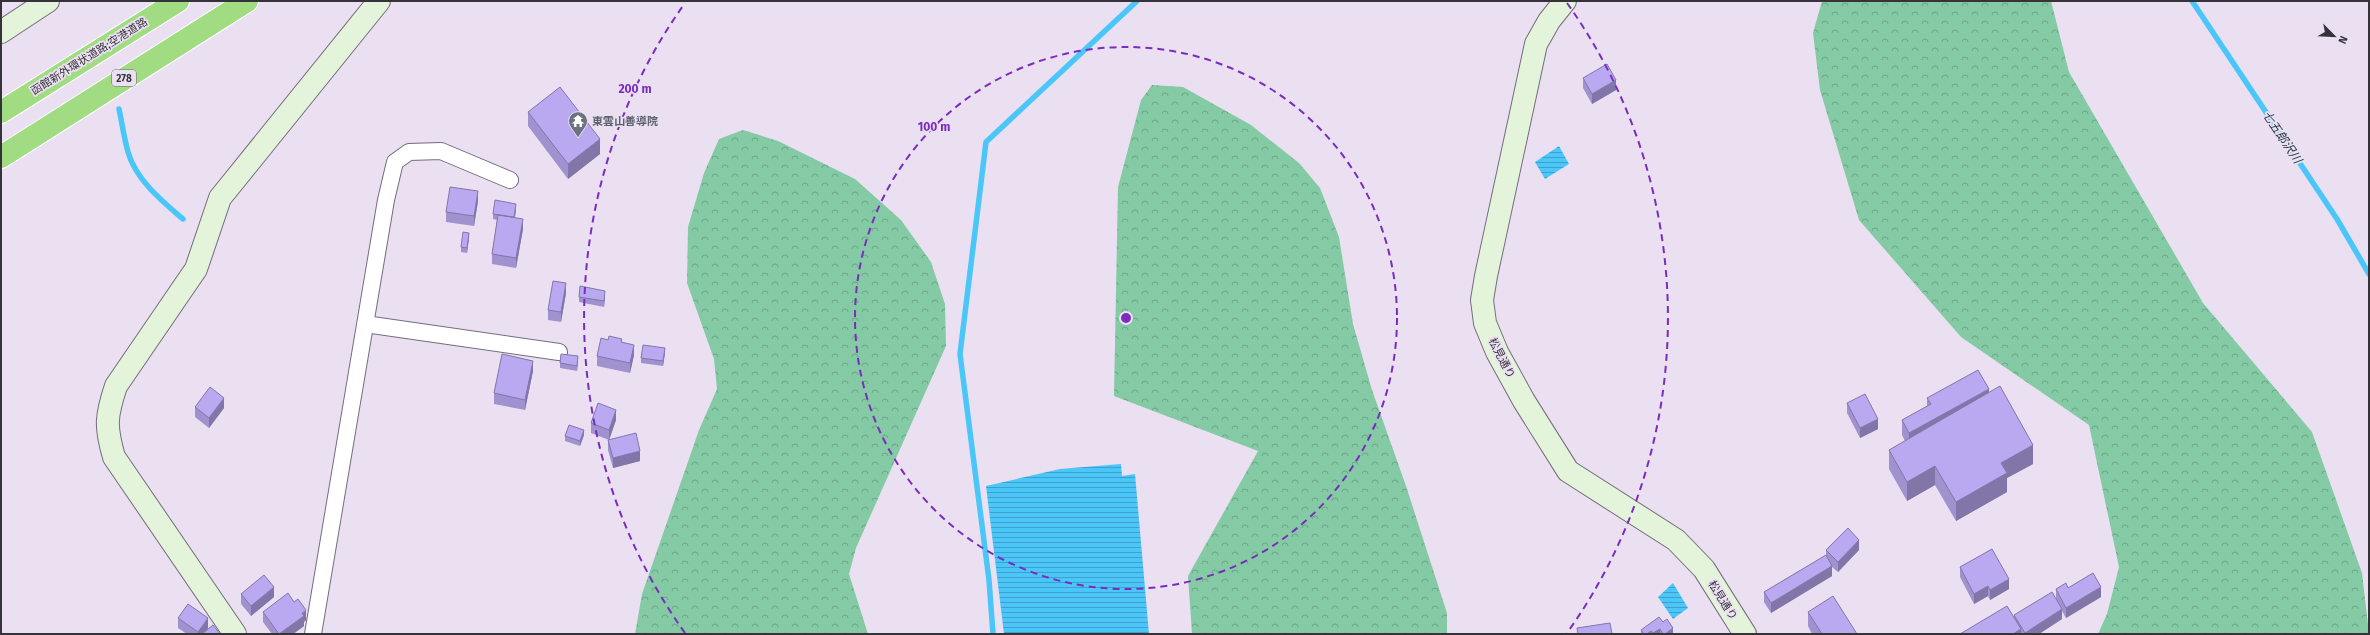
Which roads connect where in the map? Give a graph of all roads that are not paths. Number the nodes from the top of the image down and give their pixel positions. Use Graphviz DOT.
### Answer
graph roads {
  1 [pos="48,1"];
  2 [pos="178,1"];
  3 [pos="247,1"];
  4 [pos="379,1"];
  5 [pos="1565,1"];
  6 [pos="1,32"];
  7 [pos="1,112"];
  8 [pos="1,156"];
  9 [pos="510,180"];
  10 [pos="365,324"];
  11 [pos="559,352"];
  12 [pos="235,634"];
  13 [pos="314,634"];
  14 [pos="1745,634"];
  1 -- 6 [label="street"];
  2 -- 7 [label="highway, 函館新外環状道路;空港道路"];
  3 -- 8 [label="highway, 278"];
  4 -- 12 [label="street"];
  5 -- 14 [label="street, 松見通り"];
  9 -- 10 [label="street"];
  10 -- 11 [label="street"];
  10 -- 13 [label="street"];
}
